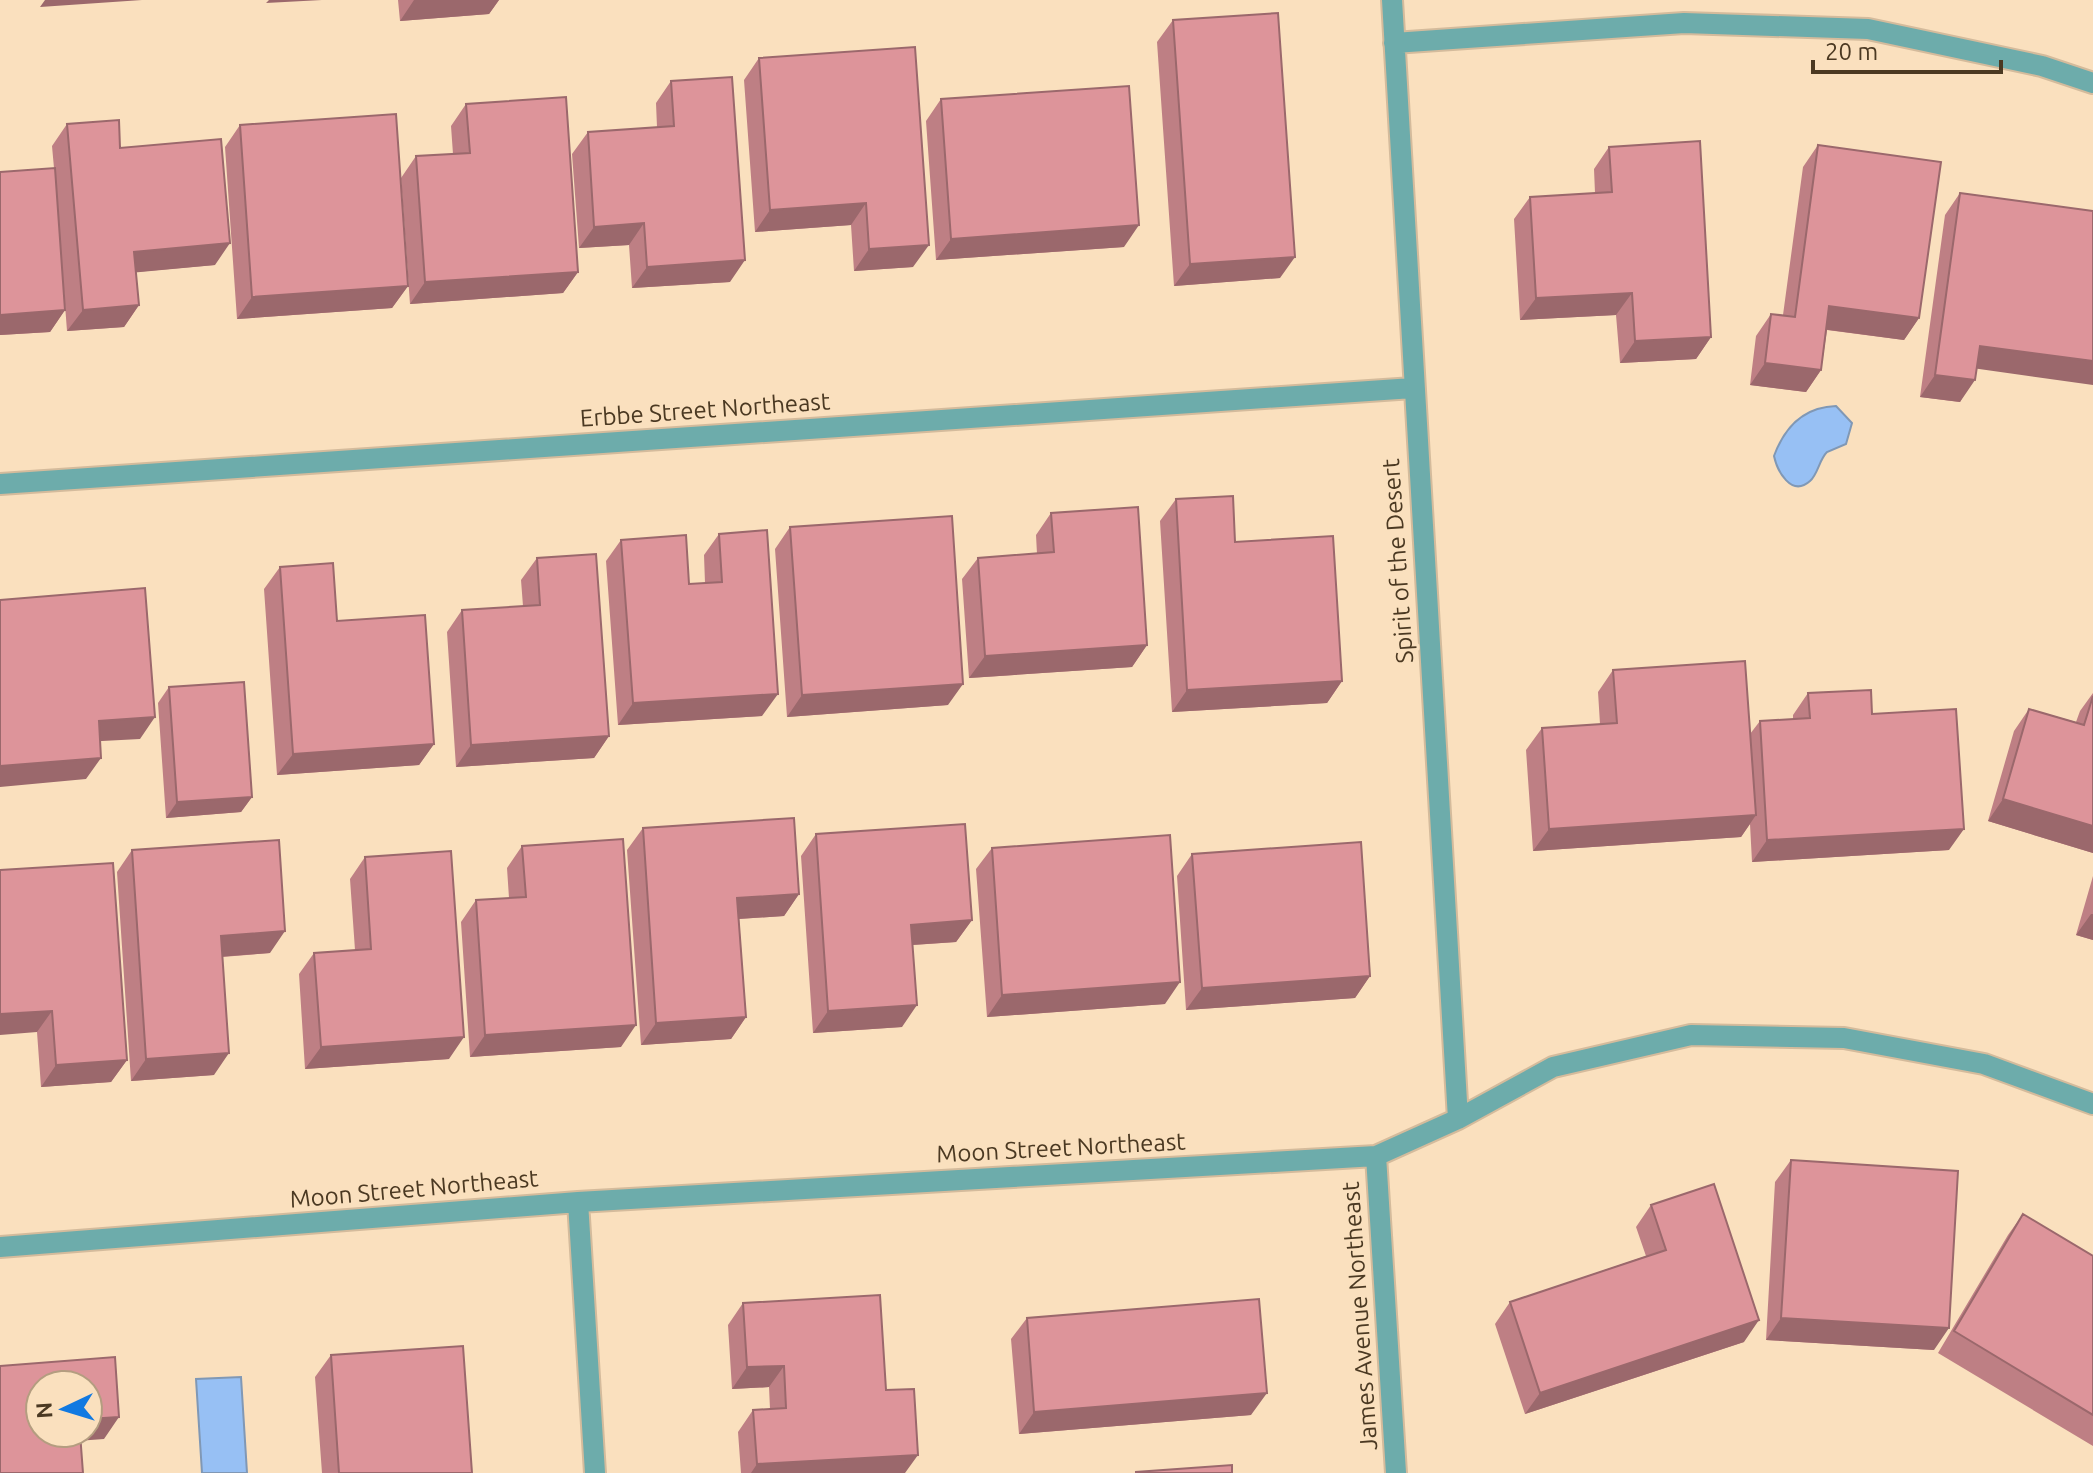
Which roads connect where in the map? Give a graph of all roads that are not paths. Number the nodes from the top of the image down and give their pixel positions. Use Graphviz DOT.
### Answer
graph roads {
  1 [pos="1392,0"];
  2 [pos="1394,43"];
  3 [pos="2093,83"];
  4 [pos="1413,388"];
  5 [pos="0,484"];
  6 [pos="2093,1104"];
  7 [pos="1458,1119"];
  8 [pos="1376,1156"];
  9 [pos="578,1202"];
  10 [pos="0,1247"];
  11 [pos="595,1473"];
  12 [pos="1396,1473"];
  1 -- 2 [label="street, Spirit of the Desert"];
  2 -- 3 [label="street"];
  2 -- 4 [label="street, Spirit of the Desert"];
  4 -- 5 [label="street, Erbbe Street Northeast"];
  4 -- 7 [label="street, Spirit of the Desert"];
  6 -- 7 [label="street, Moon Street Northeast"];
  7 -- 8 [label="street, Moon Street Northeast"];
  8 -- 9 [label="street, Moon Street Northeast"];
  8 -- 12 [label="street, James Avenue Northeast"];
  9 -- 10 [label="street, Moon Street Northeast"];
  9 -- 11 [label="street"];
}
